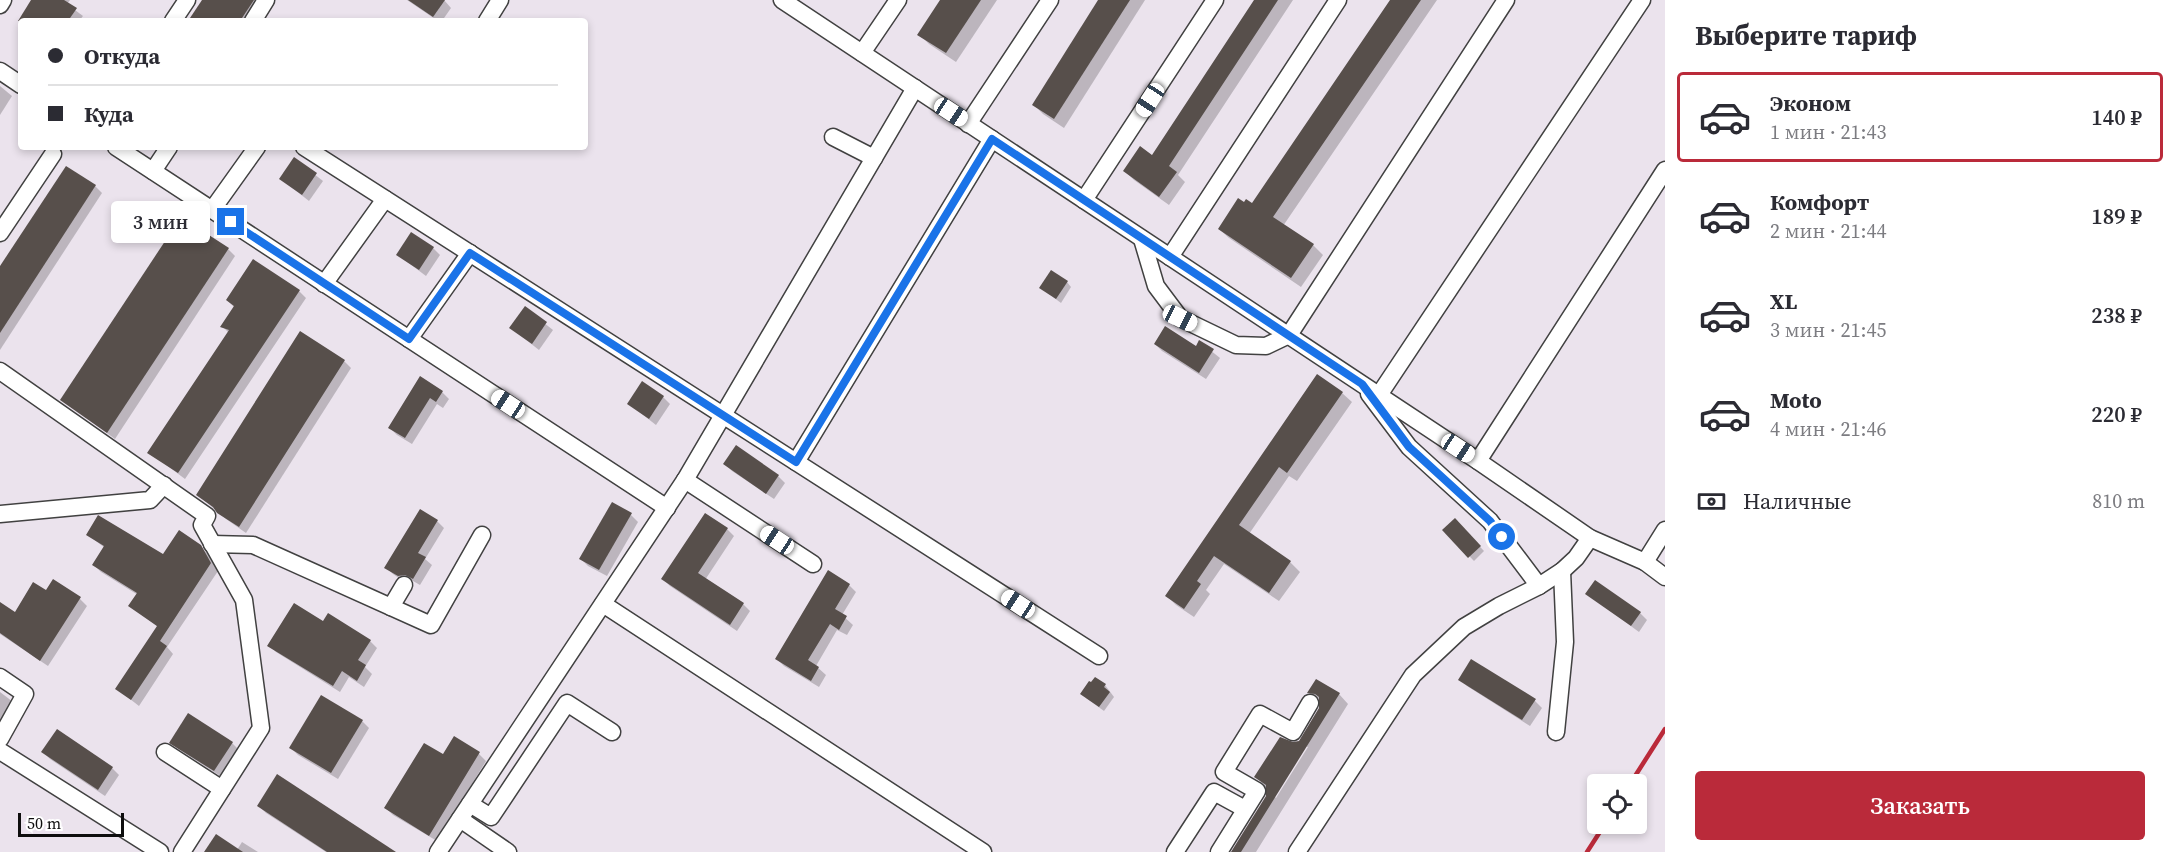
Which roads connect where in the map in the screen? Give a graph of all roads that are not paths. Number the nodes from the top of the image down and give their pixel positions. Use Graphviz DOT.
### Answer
graph roads {
  1 [pos="3,0"];
  2 [pos="187,0"];
  3 [pos="266,0"];
  4 [pos="500,0"];
  5 [pos="782,0"];
  6 [pos="898,0"];
  7 [pos="1050,0"];
  8 [pos="1215,0"];
  9 [pos="1338,0"];
  10 [pos="1506,0"];
  11 [pos="1642,0"];
  12 [pos="0,5"];
  13 [pos="175,18"];
  14 [pos="255,18"];
  15 [pos="489,18"];
  16 [pos="861,53"];
  17 [pos="0,71"];
  18 [pos="18,83"];
  19 [pos="915,88"];
  20 [pos="968,124"];
  21 [pos="833,137"];
  22 [pos="992,139"];
  23 [pos="121,150"];
  24 [pos="167,150"];
  25 [pos="254,150"];
  26 [pos="309,150"];
  27 [pos="53,154"];
  28 [pos="874,158"];
  29 [pos="1665,170"];
  30 [pos="153,171"];
  31 [pos="385,199"];
  32 [pos="1084,200"];
  33 [pos="212,210"];
  34 [pos="0,233"];
  35 [pos="1143,239"];
  36 [pos="470,253"];
  37 [pos="1170,257"];
  38 [pos="324,284"];
  39 [pos="1289,335"];
  40 [pos="409,339"];
  41 [pos="0,371"];
  42 [pos="1362,384"];
  43 [pos="1379,395"];
  44 [pos="723,415"];
  45 [pos="1478,461"];
  46 [pos="796,462"];
  47 [pos="685,480"];
  48 [pos="164,486"];
  49 [pos="667,508"];
  50 [pos="0,514"];
  51 [pos="1665,530"];
  52 [pos="482,535"];
  53 [pos="1590,538"];
  54 [pos="212,544"];
  55 [pos="1645,562"];
  56 [pos="813,564"];
  57 [pos="1562,571"];
  58 [pos="1665,577"];
  59 [pos="404,585"];
  60 [pos="1539,586"];
  61 [pos="603,604"];
  62 [pos="392,607"];
  63 [pos="1099,656"];
  64 [pos="0,677"];
  65 [pos="1310,703"];
  66 [pos="612,732"];
  67 [pos="1556,732"];
  68 [pos="0,739"];
  69 [pos="0,751"];
  70 [pos="165,752"];
  71 [pos="222,789"];
  72 [pos="1245,810"];
  73 [pos="465,812"];
  74 [pos="160,852"];
  75 [pos="182,852"];
  76 [pos="438,852"];
  77 [pos="508,852"];
  78 [pos="982,852"];
  79 [pos="1175,852"];
  80 [pos="1219,852"];
  81 [pos="1297,852"];
  1 -- 12 [label="street"];
  2 -- 13 [label="street"];
  3 -- 14 [label="street"];
  4 -- 15 [label="street"];
  5 -- 16 [label="street"];
  6 -- 16 [label="street"];
  7 -- 20 [label="street"];
  8 -- 32 [label="street"];
  9 -- 37 [label="street"];
  10 -- 39 [label="street"];
  11 -- 43 [label="street"];
  16 -- 19 [label="street"];
  17 -- 18 [label="street"];
  19 -- 20 [label="street"];
  19 -- 28 [label="street"];
  20 -- 22 [label="street"];
  21 -- 28 [label="street"];
  22 -- 32 [label="street"];
  22 -- 46 [label="street"];
  23 -- 30 [label="street"];
  24 -- 30 [label="street"];
  25 -- 33 [label="street"];
  26 -- 31 [label="street"];
  27 -- 34 [label="street"];
  28 -- 44 [label="street"];
  29 -- 45 [label="street"];
  30 -- 33 [label="street"];
  31 -- 36 [label="street"];
  31 -- 38 [label="street"];
  32 -- 35 [label="street"];
  33 -- 38 [label="street"];
  35 -- 37 [label="street"];
  35 -- 39 [label="street"];
  36 -- 40 [label="street"];
  36 -- 44 [label="street"];
  37 -- 39 [label="street"];
  38 -- 40 [label="street"];
  39 -- 42 [label="street"];
  40 -- 49 [label="street"];
  41 -- 48 [label="street"];
  42 -- 43 [label="street"];
  42 -- 60 [label="street"];
  43 -- 45 [label="street"];
  44 -- 46 [label="street"];
  44 -- 47 [label="street"];
  45 -- 53 [label="street"];
  46 -- 63 [label="street"];
  47 -- 49 [label="street"];
  47 -- 56 [label="street"];
  48 -- 50 [label="street"];
  48 -- 54 [label="street"];
  49 -- 61 [label="street"];
  51 -- 55 [label="street"];
  52 -- 62 [label="street"];
  53 -- 55 [label="street"];
  53 -- 57 [label="street"];
  54 -- 62 [label="street"];
  54 -- 71 [label="street"];
  55 -- 58 [label="street"];
  57 -- 60 [label="street"];
  57 -- 67 [label="street"];
  59 -- 62 [label="street"];
  60 -- 81 [label="street"];
  61 -- 73 [label="street"];
  61 -- 78 [label="street"];
  64 -- 68 [label="street"];
  65 -- 72 [label="street"];
  66 -- 73 [label="street"];
  69 -- 74 [label="street"];
  70 -- 71 [label="street"];
  71 -- 75 [label="street"];
  72 -- 79 [label="street"];
  72 -- 80 [label="street"];
  73 -- 76 [label="street"];
  73 -- 77 [label="street"];
}
